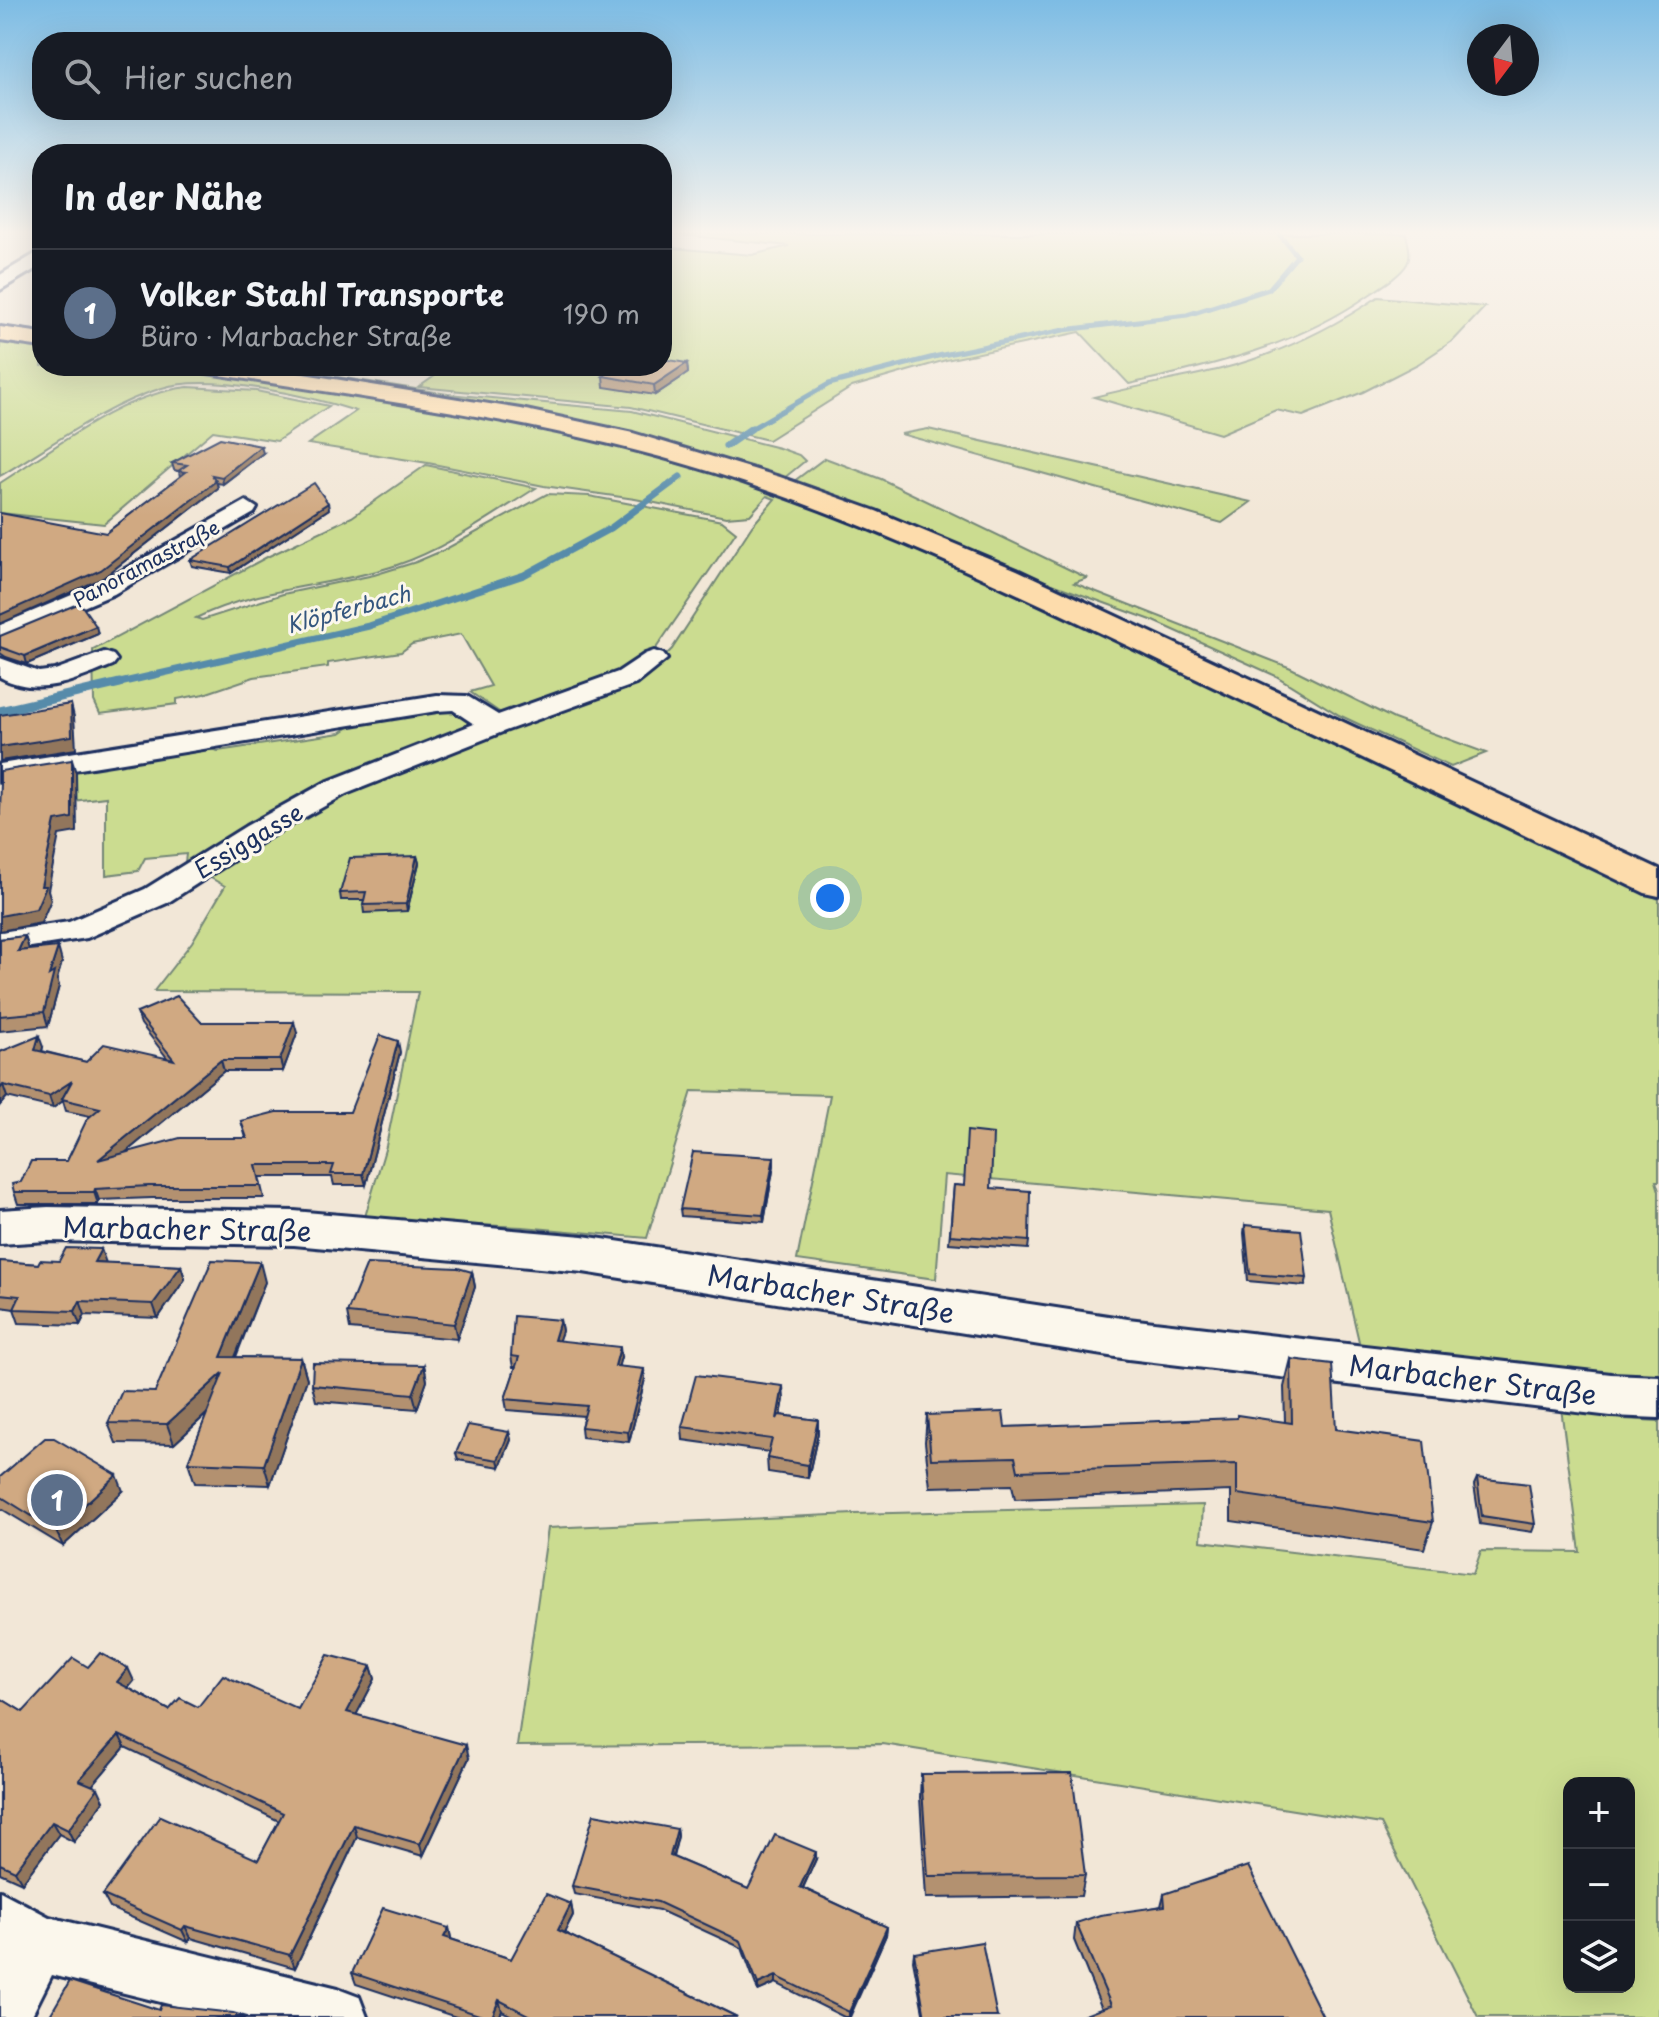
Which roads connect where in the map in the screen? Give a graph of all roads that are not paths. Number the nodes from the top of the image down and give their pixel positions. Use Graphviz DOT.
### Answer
graph roads {
  1 [pos="0,334"];
  2 [pos="32,339"];
  3 [pos="267,376"];
  4 [pos="246,508"];
  5 [pos="0,634"];
  6 [pos="654,659"];
  7 [pos="104,660"];
  8 [pos="0,666"];
  9 [pos="495,725"];
  10 [pos="0,773"];
  11 [pos="1659,884"];
  12 [pos="0,942"];
  13 [pos="0,1227"];
  14 [pos="1659,1397"];
  15 [pos="19,1931"];
  16 [pos="0,2017"];
  17 [pos="338,2017"];
  1 -- 2 [label="main road"];
  3 -- 11 [label="main road"];
  4 -- 5 [label="street, Panoramastraße"];
  6 -- 9 [label="street, Essiggasse"];
  7 -- 8 [label="street"];
  9 -- 10 [label="street"];
  9 -- 12 [label="street, Essiggasse"];
  13 -- 14 [label="street, Marbacher Straße"];
  15 -- 16 [label="street"];
  15 -- 17 [label="street"];
}
